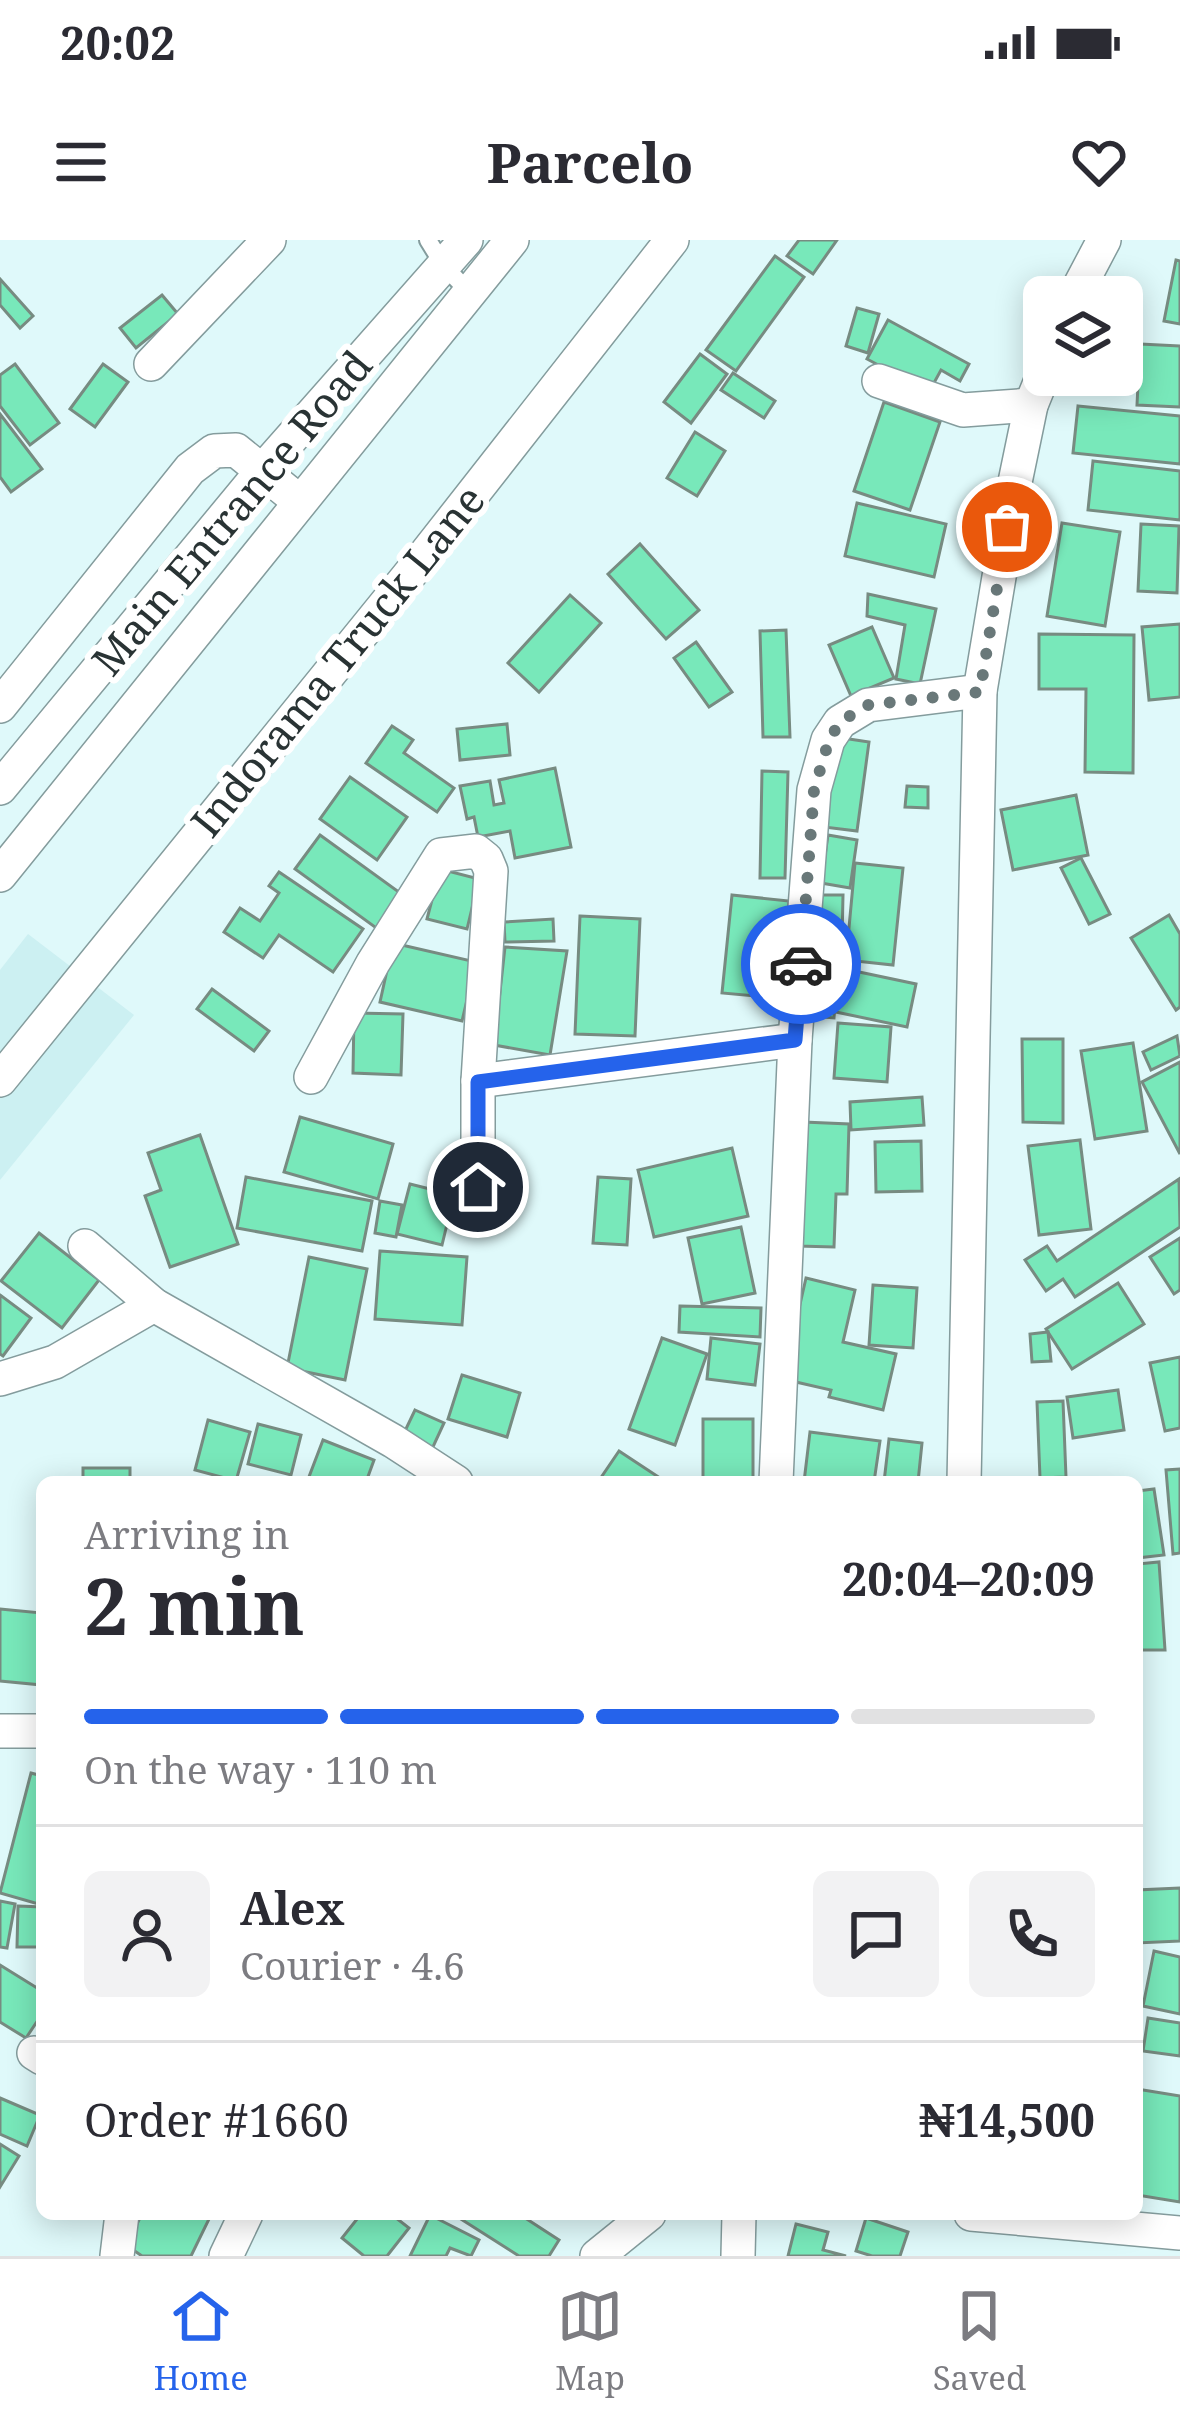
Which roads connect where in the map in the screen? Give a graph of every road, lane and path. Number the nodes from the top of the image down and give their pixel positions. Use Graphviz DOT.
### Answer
graph roads {
  1 [pos="269,240"];
  2 [pos="512,240"];
  3 [pos="672,240"];
  4 [pos="1104,240"];
  5 [pos="446,249"];
  6 [pos="1085,276"];
  7 [pos="469,292"];
  8 [pos="151,364"];
  9 [pos="879,380"];
  10 [pos="1035,396"];
  11 [pos="1031,405"];
  12 [pos="263,470"];
  13 [pos="300,502"];
  14 [pos="980,692"];
  15 [pos="0,706"];
  16 [pos="0,788"];
  17 [pos="0,875"];
  18 [pos="795,1040"];
  19 [pos="310,1077"];
  20 [pos="0,1080"];
  21 [pos="478,1082"];
  22 [pos="478,1187"];
  23 [pos="85,1246"];
  24 [pos="154,1305"];
  25 [pos="0,1379"];
  26 [pos="447,1476"];
  27 [pos="776,1476"];
  28 [pos="964,1476"];
  29 [pos="0,1731"];
  30 [pos="36,1731"];
  31 [pos="121,2220"];
  32 [pos="243,2220"];
  33 [pos="642,2220"];
  34 [pos="739,2220"];
  35 [pos="1039,2220"];
  36 [pos="1180,2233"];
  37 [pos="117,2256"];
  38 [pos="226,2256"];
  39 [pos="597,2256"];
  40 [pos="738,2256"];
  1 -- 8 [label="street"];
  2 -- 7 [label="street"];
  3 -- 20 [label="street, Indorama Truck Lane"];
  4 -- 6 [label="street"];
  5 -- 7 [label="lane"];
  5 -- 12 [label="street, Main Entrance Road"];
  7 -- 13 [label="street"];
  9 -- 11 [label="street"];
  10 -- 11 [label="street"];
  11 -- 14 [label="street"];
  12 -- 13 [label="street"];
  12 -- 15 [label="street"];
  12 -- 16 [label="street, Main Entrance Road"];
  13 -- 17 [label="street"];
  14 -- 18 [label="street"];
  14 -- 28 [label="street"];
  18 -- 21 [label="street"];
  18 -- 27 [label="street"];
  19 -- 21 [label="street"];
  21 -- 22 [label="street"];
  23 -- 24 [label="street"];
  24 -- 25 [label="street"];
  24 -- 26 [label="street"];
  29 -- 30 [label="street"];
  31 -- 37 [label="street"];
  32 -- 38 [label="street"];
  33 -- 39 [label="street"];
  34 -- 40 [label="street"];
  35 -- 36 [label="street"];
}
